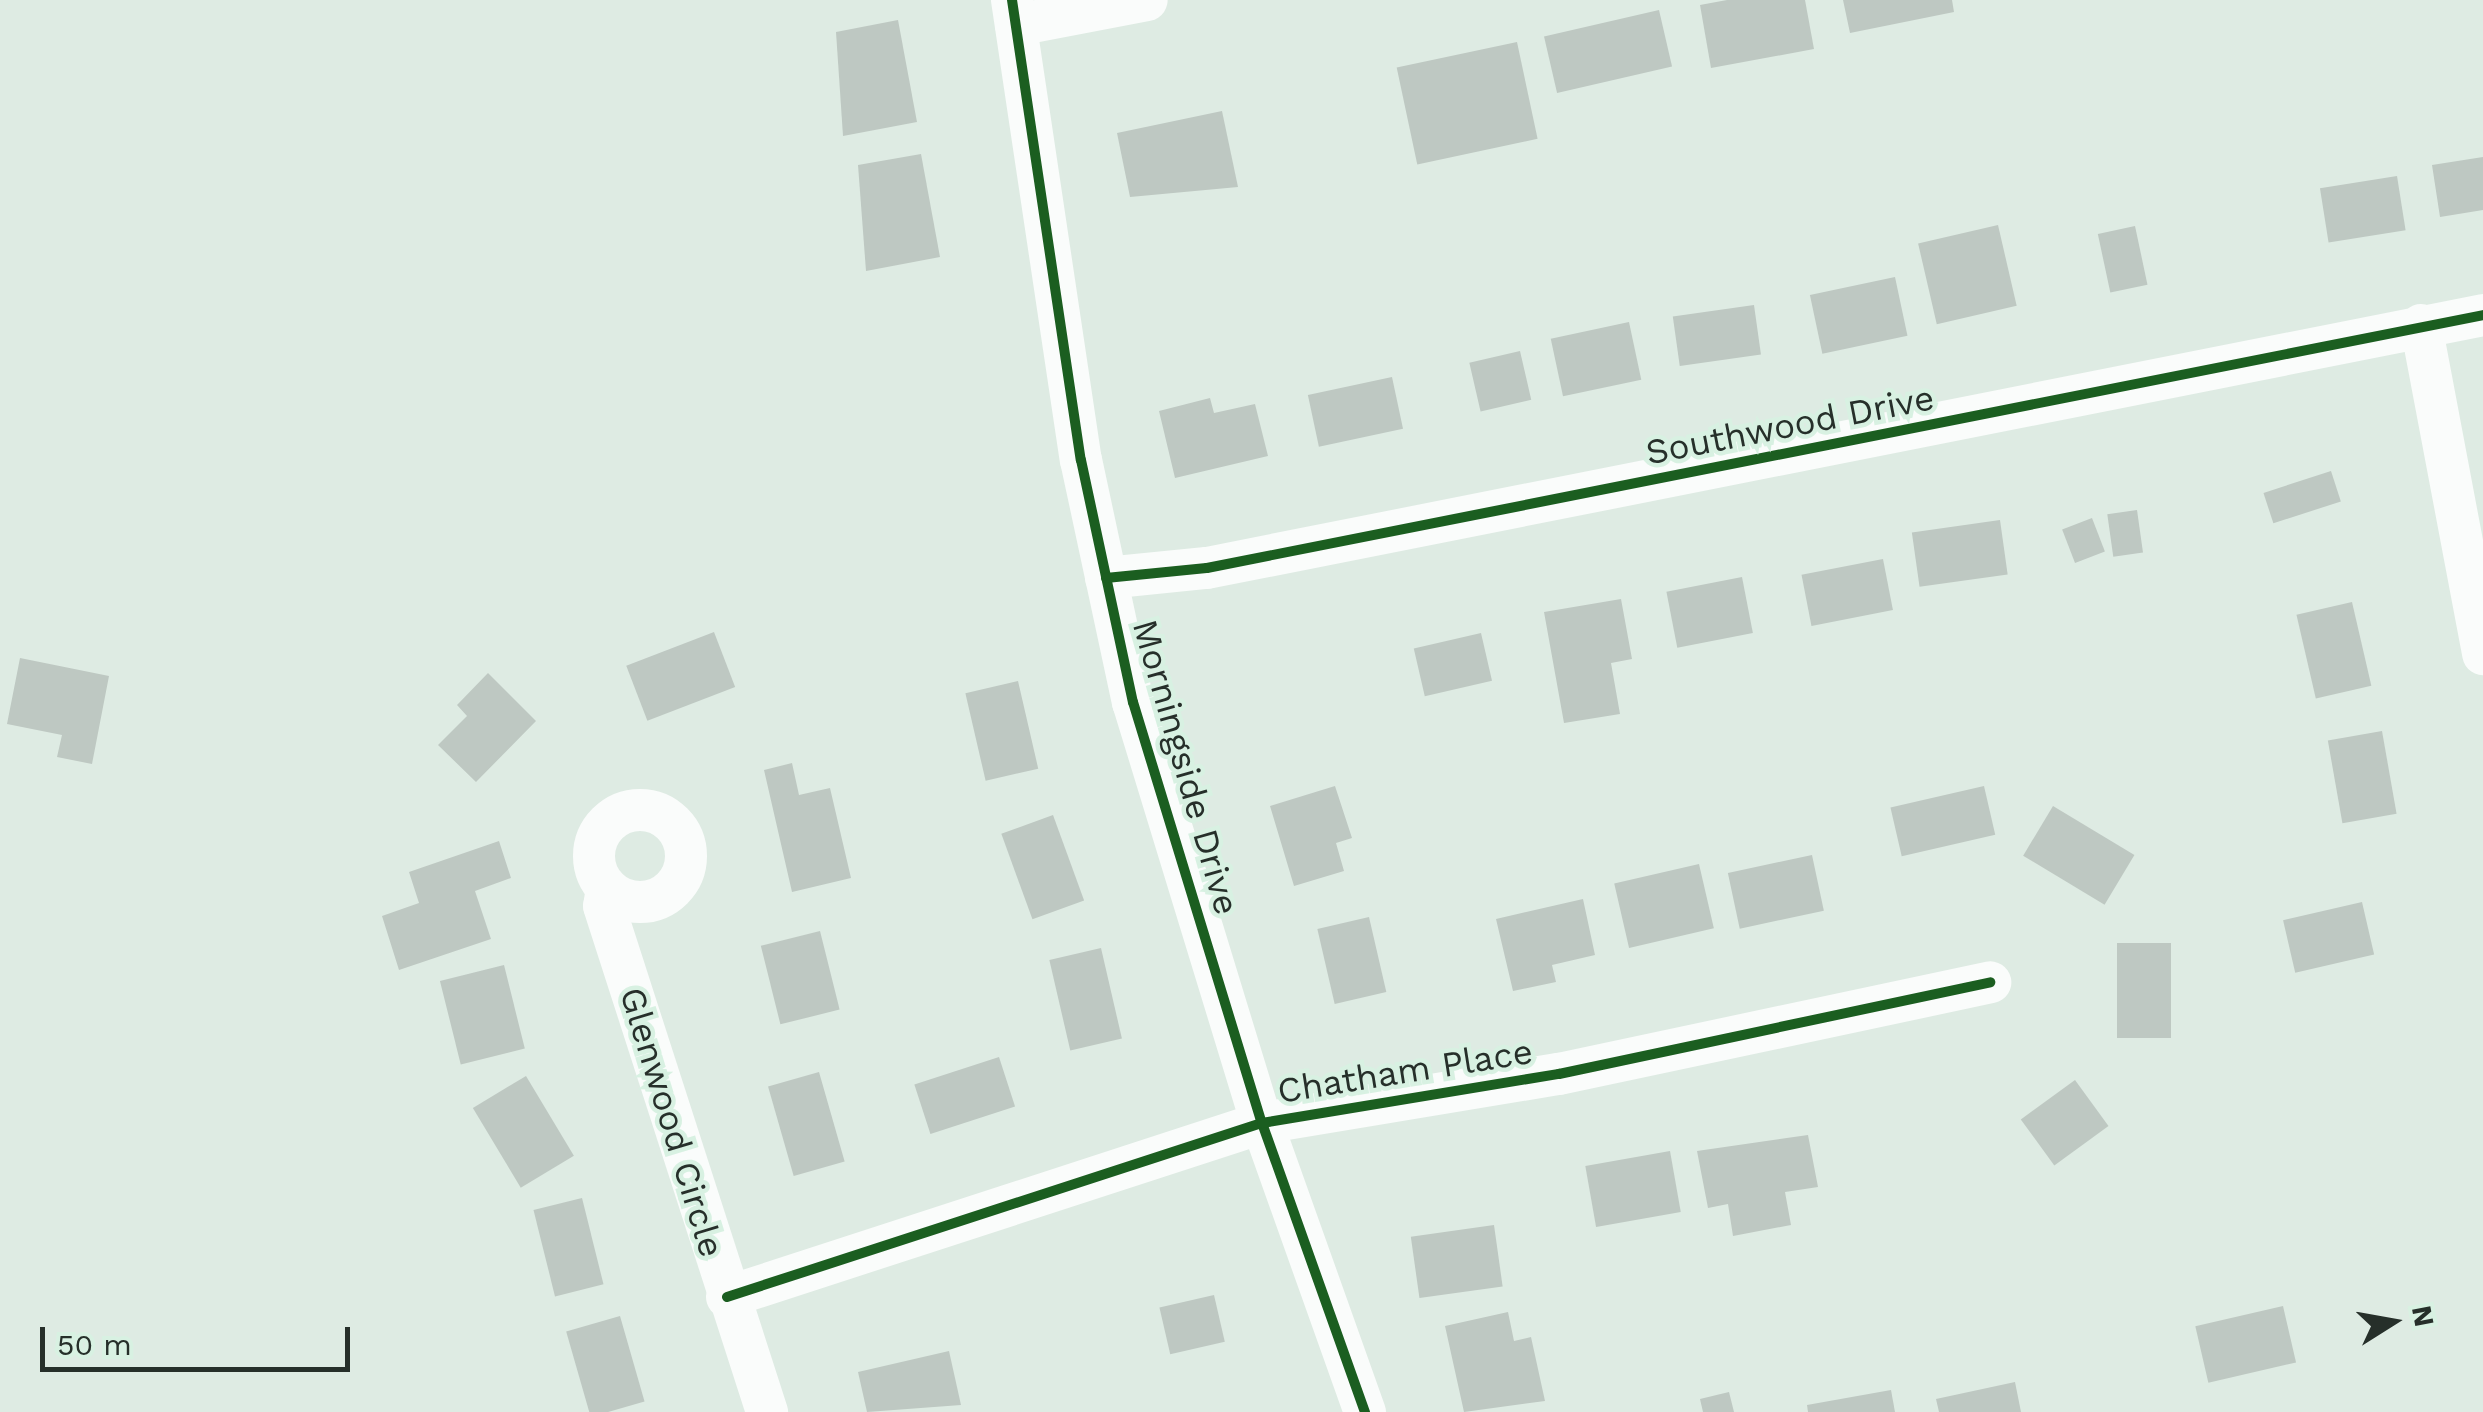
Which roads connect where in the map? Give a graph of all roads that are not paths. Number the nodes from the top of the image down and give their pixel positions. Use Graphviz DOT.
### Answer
graph roads {
  1 [pos="1147,0"];
  2 [pos="1014,12"];
  3 [pos="2483,315"];
  4 [pos="2421,325"];
  5 [pos="1106,578"];
  6 [pos="2483,654"];
  7 [pos="607,888"];
  8 [pos="1990,982"];
  9 [pos="1262,1123"];
  10 [pos="728,1298"];
  11 [pos="767,1412"];
  12 [pos="1365,1412"];
  1 -- 2 [label="street"];
  2 -- 5 [label="street, Morningside Drive"];
  3 -- 4 [label="street, Southwood Drive"];
  4 -- 5 [label="street, Southwood Drive"];
  4 -- 6 [label="street"];
  5 -- 9 [label="street, Morningside Drive"];
  7 -- 10 [label="street, Glenwood Circle"];
  8 -- 9 [label="street, Chatham Place"];
  9 -- 10 [label="street, Chatham Place"];
  9 -- 12 [label="street, Morningside Drive"];
  10 -- 11 [label="street, Glenwood Circle"];
}
